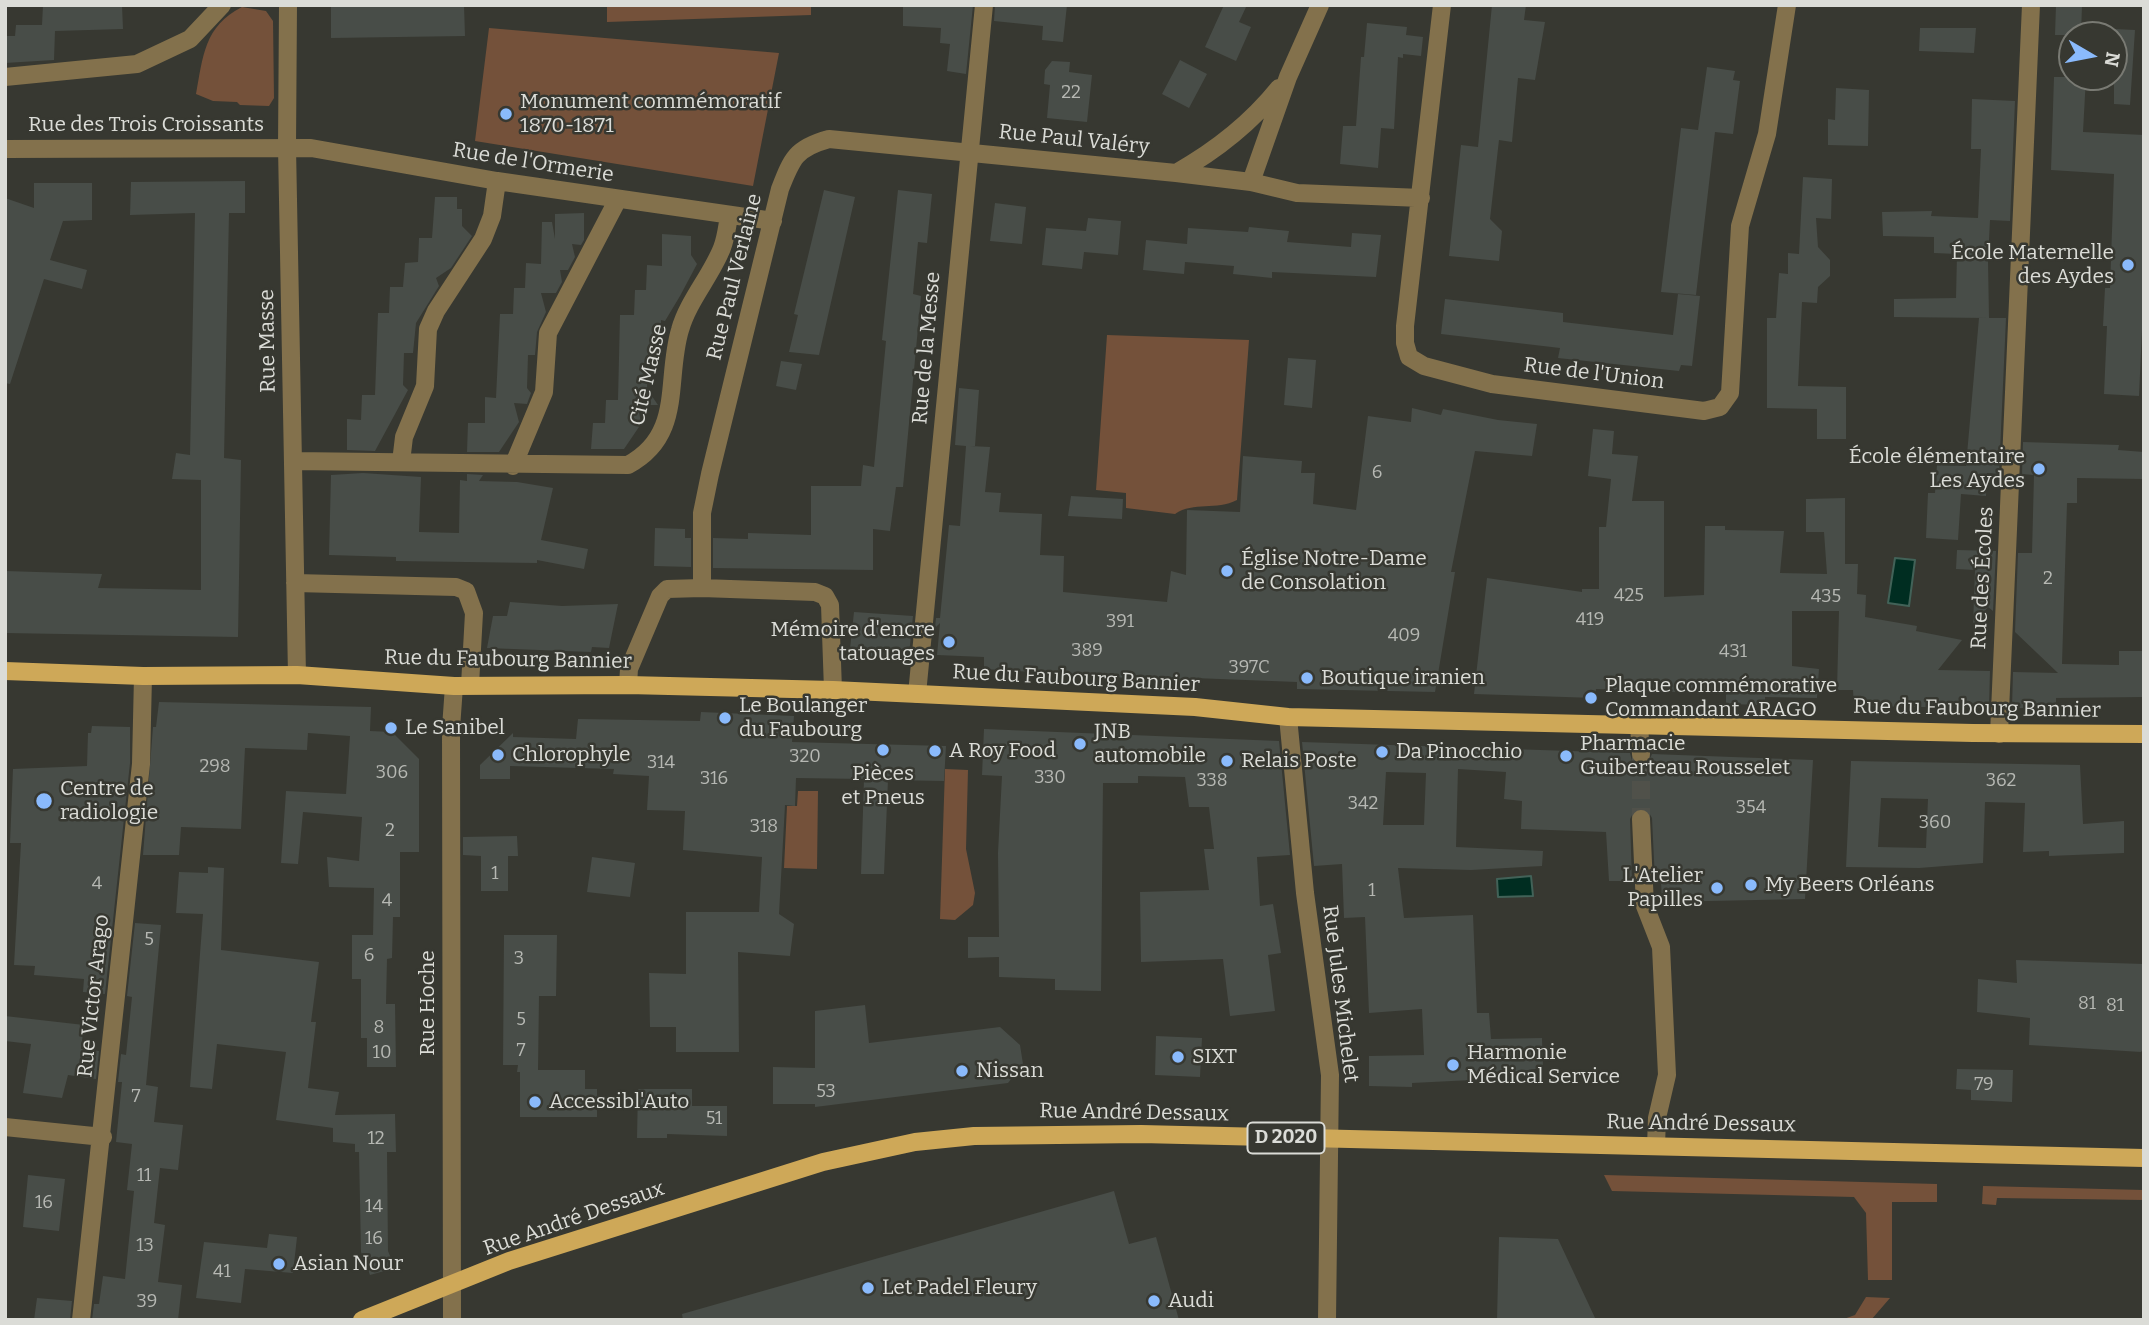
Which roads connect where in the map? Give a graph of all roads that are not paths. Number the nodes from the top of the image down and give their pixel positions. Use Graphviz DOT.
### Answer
graph roads {
  1 [pos="222,5"];
  2 [pos="288,5"];
  3 [pos="984,5"];
  4 [pos="1320,5"];
  5 [pos="1442,5"];
  6 [pos="1787,5"];
  7 [pos="2031,5"];
  8 [pos="5,77"];
  9 [pos="1288,77"];
  10 [pos="287,147"];
  11 [pos="5,149"];
  12 [pos="968,151"];
  13 [pos="1176,173"];
  14 [pos="497,181"];
  15 [pos="1251,183"];
  16 [pos="1421,198"];
  17 [pos="618,199"];
  18 [pos="729,216"];
  19 [pos="773,221"];
  20 [pos="293,461"];
  21 [pos="401,462"];
  22 [pos="513,466"];
  23 [pos="295,583"];
  24 [pos="702,588"];
  25 [pos="5,671"];
  26 [pos="297,675"];
  27 [pos="143,676"];
  28 [pos="462,685"];
  29 [pos="628,685"];
  30 [pos="833,690"];
  31 [pos="917,694"];
  32 [pos="1288,717"];
  33 [pos="1639,726"];
  34 [pos="1999,734"];
  35 [pos="2144,734"];
  36 [pos="1641,754"];
  37 [pos="1641,820"];
  38 [pos="5,1127"];
  39 [pos="103,1137"];
  40 [pos="1331,1139"];
  41 [pos="1656,1146"];
  42 [pos="2144,1158"];
  43 [pos="452,1287"];
  44 [pos="81,1320"];
  45 [pos="362,1320"];
  46 [pos="452,1320"];
  47 [pos="1327,1320"];
  1 -- 8 [label="street"];
  2 -- 10 [label="street, Rue Masse"];
  3 -- 12 [label="street, Rue de la Messe"];
  4 -- 9 [label="street, Rue Paul Valéry"];
  5 -- 16 [label="street, Rue de l'Union"];
  6 -- 16 [label="street, Rue de l'Union"];
  7 -- 34 [label="street, Rue des Écoles"];
  9 -- 13 [label="street, Rue Paul Valéry"];
  9 -- 15 [label="street, Rue Paul Valéry"];
  10 -- 11 [label="street, Rue des Trois Croissants"];
  10 -- 14 [label="street, Rue de l'Ormerie"];
  10 -- 20 [label="street, Rue Masse"];
  12 -- 13 [label="street, Rue Paul Valéry"];
  12 -- 19 [label="street, Rue Paul Verlaine"];
  12 -- 31 [label="street, Rue de la Messe"];
  13 -- 15 [label="street, Rue Paul Valéry"];
  14 -- 17 [label="street, Rue de l'Ormerie"];
  14 -- 21 [label="street"];
  15 -- 16 [label="street"];
  17 -- 18 [label="street, Rue de l'Ormerie"];
  17 -- 22 [label="street"];
  18 -- 19 [label="street, Rue de l'Ormerie"];
  18 -- 22 [label="street, Cité Masse"];
  19 -- 24 [label="street, Rue Paul Verlaine"];
  20 -- 21 [label="street, Cité Masse"];
  20 -- 23 [label="street, Rue Masse"];
  21 -- 22 [label="street, Cité Masse"];
  23 -- 26 [label="street, Rue Masse"];
  23 -- 28 [label="street, Rue Hoche"];
  24 -- 29 [label="street"];
  24 -- 30 [label="street"];
  25 -- 27 [label="main road, Rue du Faubourg Bannier"];
  26 -- 27 [label="main road, Rue du Faubourg Bannier"];
  26 -- 28 [label="main road, Rue du Faubourg Bannier"];
  27 -- 39 [label="street, Rue Victor Arago"];
  28 -- 29 [label="main road, Rue du Faubourg Bannier"];
  28 -- 43 [label="street, Rue Hoche"];
  29 -- 30 [label="main road, Rue du Faubourg Bannier"];
  30 -- 31 [label="main road, Rue du Faubourg Bannier"];
  31 -- 32 [label="main road, Rue du Faubourg Bannier"];
  32 -- 33 [label="main road, Rue du Faubourg Bannier"];
  32 -- 40 [label="street, Rue Jules Michelet"];
  33 -- 34 [label="main road, Rue du Faubourg Bannier"];
  33 -- 36 [label="street"];
  34 -- 35 [label="main road, Rue du Faubourg Bannier"];
  37 -- 41 [label="street"];
  38 -- 39 [label="street"];
  39 -- 44 [label="street, Rue Victor Arago"];
  40 -- 41 [label="main road, Rue André Dessaux / D 2020"];
  40 -- 43 [label="main road, Rue André Dessaux / D 2020"];
  40 -- 47 [label="street, Rue Jules Michelet"];
  41 -- 42 [label="main road, Rue André Dessaux / D 2020"];
  43 -- 45 [label="main road, Rue André Dessaux / D 2020"];
  43 -- 46 [label="street, Rue Hoche"];
}
